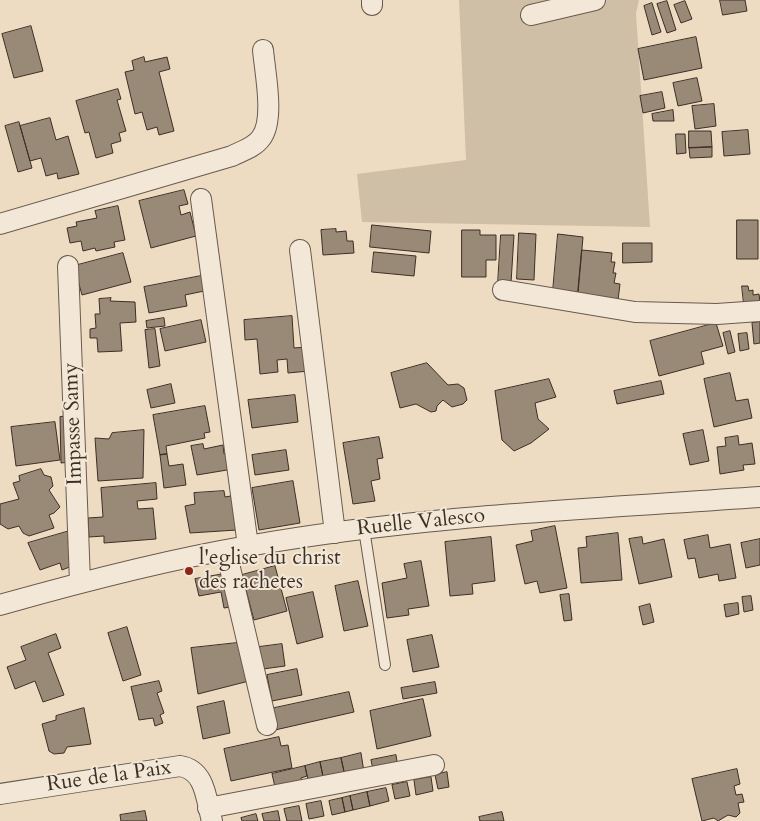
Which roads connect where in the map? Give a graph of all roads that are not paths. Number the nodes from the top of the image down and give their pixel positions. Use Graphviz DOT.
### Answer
graph roads {
  1 [pos="596,0"];
  2 [pos="531,14"];
  3 [pos="263,50"];
  4 [pos="201,199"];
  5 [pos="0,224"];
  6 [pos="300,250"];
  7 [pos="68,266"];
  8 [pos="502,290"];
  9 [pos="760,311"];
  10 [pos="760,497"];
  11 [pos="364,529"];
  12 [pos="336,533"];
  13 [pos="248,546"];
  14 [pos="226,550"];
  15 [pos="80,582"];
  16 [pos="0,605"];
  17 [pos="385,665"];
  18 [pos="267,725"];
  19 [pos="434,765"];
  20 [pos="0,794"];
  21 [pos="210,814"];
  1 -- 2 [label="street"];
  3 -- 5 [label="street"];
  4 -- 13 [label="street"];
  6 -- 12 [label="street"];
  7 -- 15 [label="street, Impasse Samy"];
  8 -- 9 [label="street"];
  10 -- 11 [label="street, Ruelle Valesco"];
  11 -- 12 [label="street, Ruelle Valesco"];
  11 -- 17 [label="lane"];
  12 -- 13 [label="street, Ruelle Valesco"];
  13 -- 14 [label="street, Ruelle Valesco"];
  14 -- 15 [label="street, Ruelle Valesco"];
  14 -- 18 [label="street"];
  15 -- 16 [label="street, Ruelle Valesco"];
  19 -- 21 [label="street"];
  20 -- 21 [label="street, Rue de la Paix"];
}
